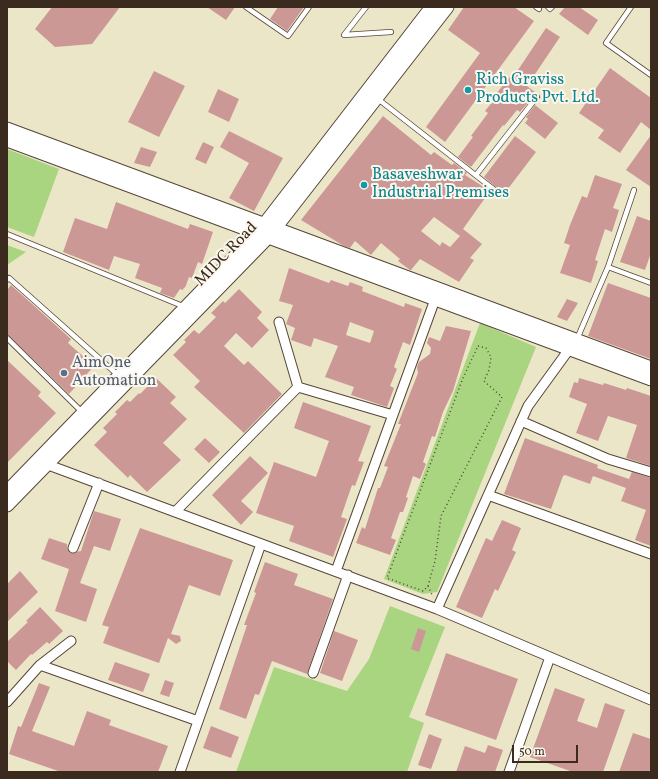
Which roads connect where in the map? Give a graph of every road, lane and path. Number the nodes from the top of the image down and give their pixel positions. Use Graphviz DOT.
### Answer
graph roads {
  1 [pos="246,7"];
  2 [pos="309,7"];
  3 [pos="366,7"];
  4 [pos="548,7"];
  5 [pos="552,7"];
  6 [pos="631,7"];
  7 [pos="436,9"];
  8 [pos="391,32"];
  9 [pos="651,75"];
  10 [pos="373,95"];
  11 [pos="537,97"];
  12 [pos="7,129"];
  13 [pos="7,140"];
  14 [pos="476,175"];
  15 [pos="634,190"];
  16 [pos="501,195"];
  17 [pos="266,231"];
  18 [pos="7,234"];
  19 [pos="608,267"];
  20 [pos="7,280"];
  21 [pos="651,283"];
  22 [pos="437,294"];
  23 [pos="184,307"];
  24 [pos="279,322"];
  25 [pos="7,338"];
  26 [pos="573,344"];
  27 [pos="651,368"];
  28 [pos="119,376"];
  29 [pos="651,379"];
  30 [pos="298,387"];
  31 [pos="83,413"];
  32 [pos="393,415"];
  33 [pos="521,421"];
  34 [pos="42,462"];
  35 [pos="651,472"];
  36 [pos="99,483"];
  37 [pos="7,492"];
  38 [pos="488,495"];
  39 [pos="7,505"];
  40 [pos="175,512"];
  41 [pos="261,544"];
  42 [pos="73,548"];
  43 [pos="651,554"];
  44 [pos="336,571"];
  45 [pos="348,575"];
  46 [pos="423,591"];
  47 [pos="438,609"];
  48 [pos="71,641"];
  49 [pos="550,657"];
  50 [pos="40,665"];
  51 [pos="313,673"];
  52 [pos="651,700"];
  53 [pos="7,702"];
  54 [pos="198,721"];
  55 [pos="180,772"];
  56 [pos="509,772"];
  1 -- 2 [label="lane"];
  3 -- 8 [label="lane"];
  4 -- 5 [label="lane"];
  6 -- 9 [label="lane"];
  7 -- 10 [label="main road, MIDC Road"];
  10 -- 14 [label="lane"];
  10 -- 17 [label="main road, MIDC Road"];
  11 -- 14 [label="lane"];
  12 -- 17 [label="main road"];
  13 -- 17 [label="main road"];
  14 -- 16 [label="lane"];
  15 -- 19 [label="lane"];
  17 -- 22 [label="main road"];
  17 -- 23 [label="main road, MIDC Road"];
  17 -- 34 [label="main road, MIDC Road"];
  18 -- 23 [label="lane"];
  19 -- 21 [label="lane"];
  19 -- 26 [label="lane"];
  20 -- 28 [label="lane"];
  22 -- 26 [label="main road"];
  22 -- 32 [label="street"];
  23 -- 28 [label="main road, MIDC Road"];
  24 -- 30 [label="street"];
  25 -- 31 [label="lane"];
  26 -- 27 [label="main road"];
  26 -- 29 [label="main road"];
  26 -- 33 [label="street"];
  28 -- 31 [label="main road, MIDC Road"];
  30 -- 32 [label="street"];
  30 -- 40 [label="street"];
  31 -- 34 [label="main road, MIDC Road"];
  32 -- 44 [label="street"];
  33 -- 35 [label="street"];
  33 -- 38 [label="street"];
  34 -- 36 [label="street"];
  34 -- 37 [label="main road, MIDC Road"];
  34 -- 39 [label="main road, MIDC Road"];
  36 -- 40 [label="street"];
  36 -- 42 [label="street"];
  38 -- 43 [label="street"];
  38 -- 47 [label="street"];
  40 -- 41 [label="street"];
  41 -- 44 [label="street"];
  41 -- 54 [label="street"];
  44 -- 45 [label="street"];
  45 -- 47 [label="street"];
  45 -- 51 [label="street"];
  46 -- 46 [label="path"];
  47 -- 49 [label="street"];
  48 -- 50 [label="street"];
  49 -- 52 [label="street"];
  49 -- 56 [label="street"];
  50 -- 53 [label="street"];
  50 -- 54 [label="street"];
  54 -- 55 [label="street"];
}
